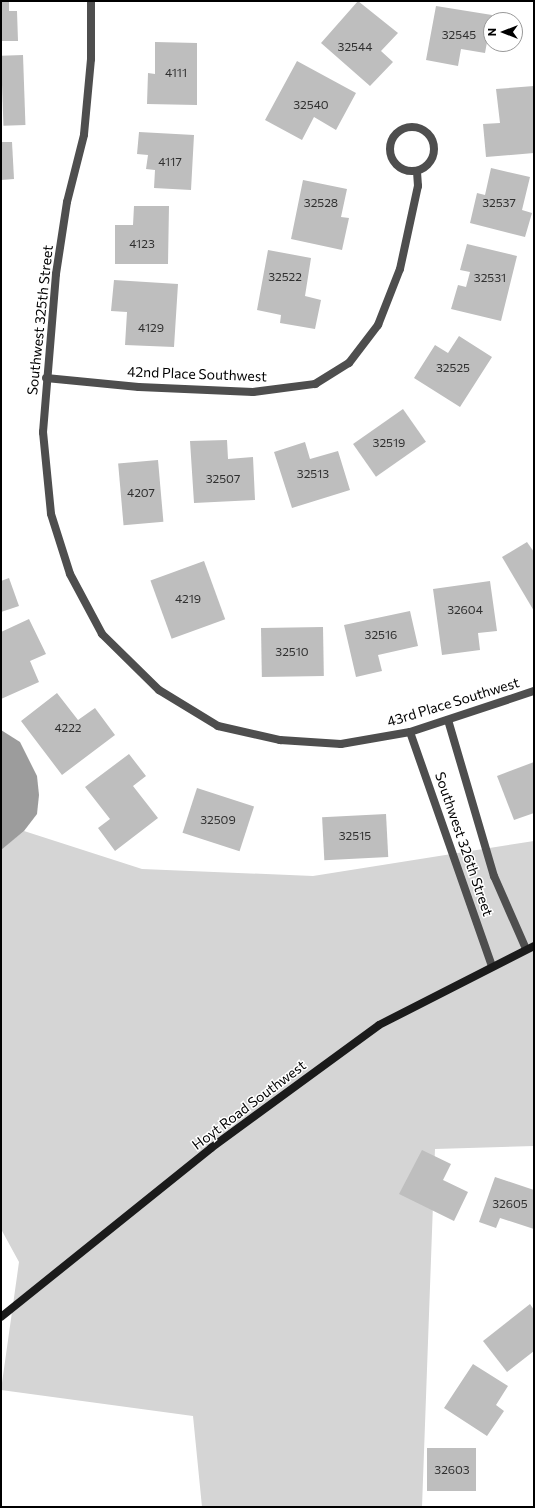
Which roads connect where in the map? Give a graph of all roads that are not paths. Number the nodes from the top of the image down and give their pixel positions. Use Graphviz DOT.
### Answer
graph roads {
  1 [pos="91,1"];
  2 [pos="417,171"];
  3 [pos="46,378"];
  4 [pos="102,634"];
  5 [pos="534,691"];
  6 [pos="448,720"];
  7 [pos="410,732"];
  8 [pos="534,946"];
  9 [pos="526,949"];
  10 [pos="492,966"];
  11 [pos="1,1317"];
  1 -- 3 [label="street, Southwest 325th Street"];
  2 -- 2 [label="street"];
  2 -- 3 [label="street, 42nd Place Southwest"];
  3 -- 4 [label="street, Southwest 325th Street"];
  4 -- 7 [label="street, 43rd Place Southwest"];
  5 -- 6 [label="street, 43rd Place Southwest"];
  6 -- 7 [label="street, 43rd Place Southwest"];
  6 -- 9 [label="street, Southwest 326th Street"];
  7 -- 10 [label="street, Southwest 326th Street"];
  8 -- 9 [label="main road, Hoyt Road Southwest"];
  9 -- 10 [label="main road, Hoyt Road Southwest"];
  10 -- 11 [label="main road, Hoyt Road Southwest"];
}
